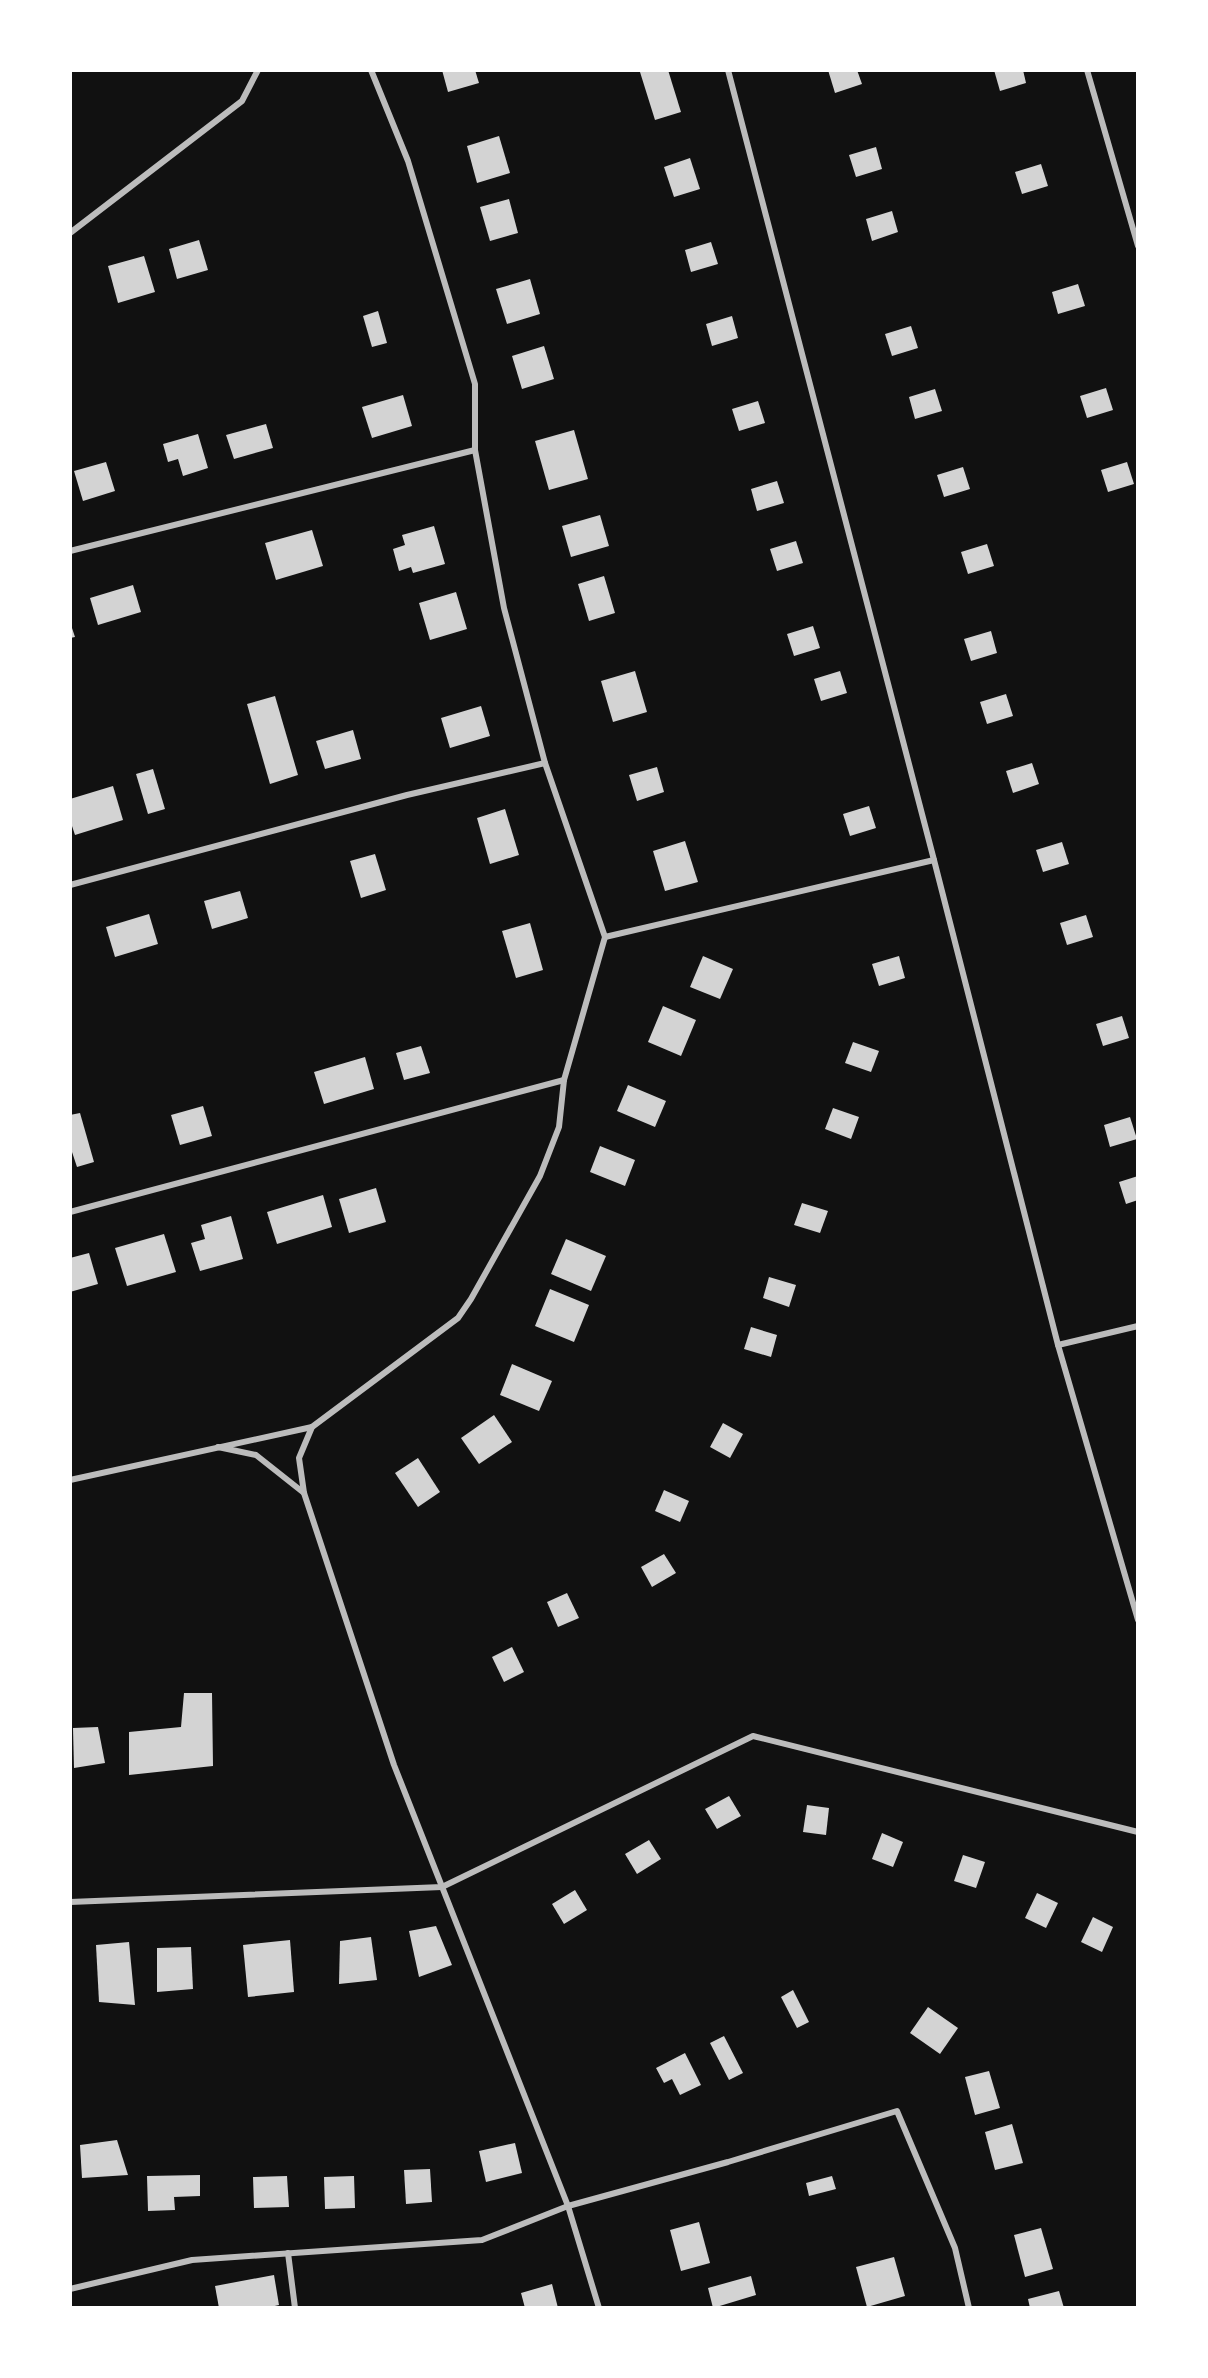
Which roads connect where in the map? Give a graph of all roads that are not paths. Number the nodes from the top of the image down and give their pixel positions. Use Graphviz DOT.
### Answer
graph roads {
  1 [pos="258,70"];
  2 [pos="371,70"];
  3 [pos="728,70"];
  4 [pos="1087,70"];
  5 [pos="70,233"];
  6 [pos="1137,246"];
  7 [pos="475,450"];
  8 [pos="70,551"];
  9 [pos="545,762"];
  10 [pos="934,860"];
  11 [pos="70,885"];
  12 [pos="605,937"];
  13 [pos="564,1080"];
  14 [pos="70,1212"];
  15 [pos="1137,1326"];
  16 [pos="1058,1345"];
  17 [pos="312,1427"];
  18 [pos="215,1447"];
  19 [pos="70,1480"];
  20 [pos="304,1493"];
  21 [pos="1137,1620"];
  22 [pos="1137,1832"];
  23 [pos="442,1887"];
  24 [pos="70,1902"];
  25 [pos="568,2206"];
  26 [pos="288,2253"];
  27 [pos="70,2289"];
  28 [pos="295,2307"];
  29 [pos="599,2307"];
  30 [pos="969,2307"];
  1 -- 5 [label="street"];
  2 -- 7 [label="street"];
  3 -- 10 [label="street"];
  4 -- 6 [label="street"];
  7 -- 8 [label="street"];
  7 -- 9 [label="street"];
  9 -- 11 [label="street"];
  9 -- 12 [label="street"];
  10 -- 12 [label="street"];
  10 -- 16 [label="street"];
  12 -- 13 [label="street"];
  13 -- 14 [label="street"];
  13 -- 17 [label="street"];
  15 -- 16 [label="street"];
  16 -- 21 [label="street"];
  17 -- 18 [label="street"];
  17 -- 20 [label="street"];
  18 -- 19 [label="street"];
  18 -- 20 [label="street"];
  20 -- 23 [label="street"];
  22 -- 23 [label="street"];
  23 -- 24 [label="street"];
  23 -- 25 [label="street"];
  25 -- 26 [label="street"];
  25 -- 29 [label="street"];
  25 -- 30 [label="street"];
  26 -- 27 [label="street"];
  26 -- 28 [label="street"];
}
